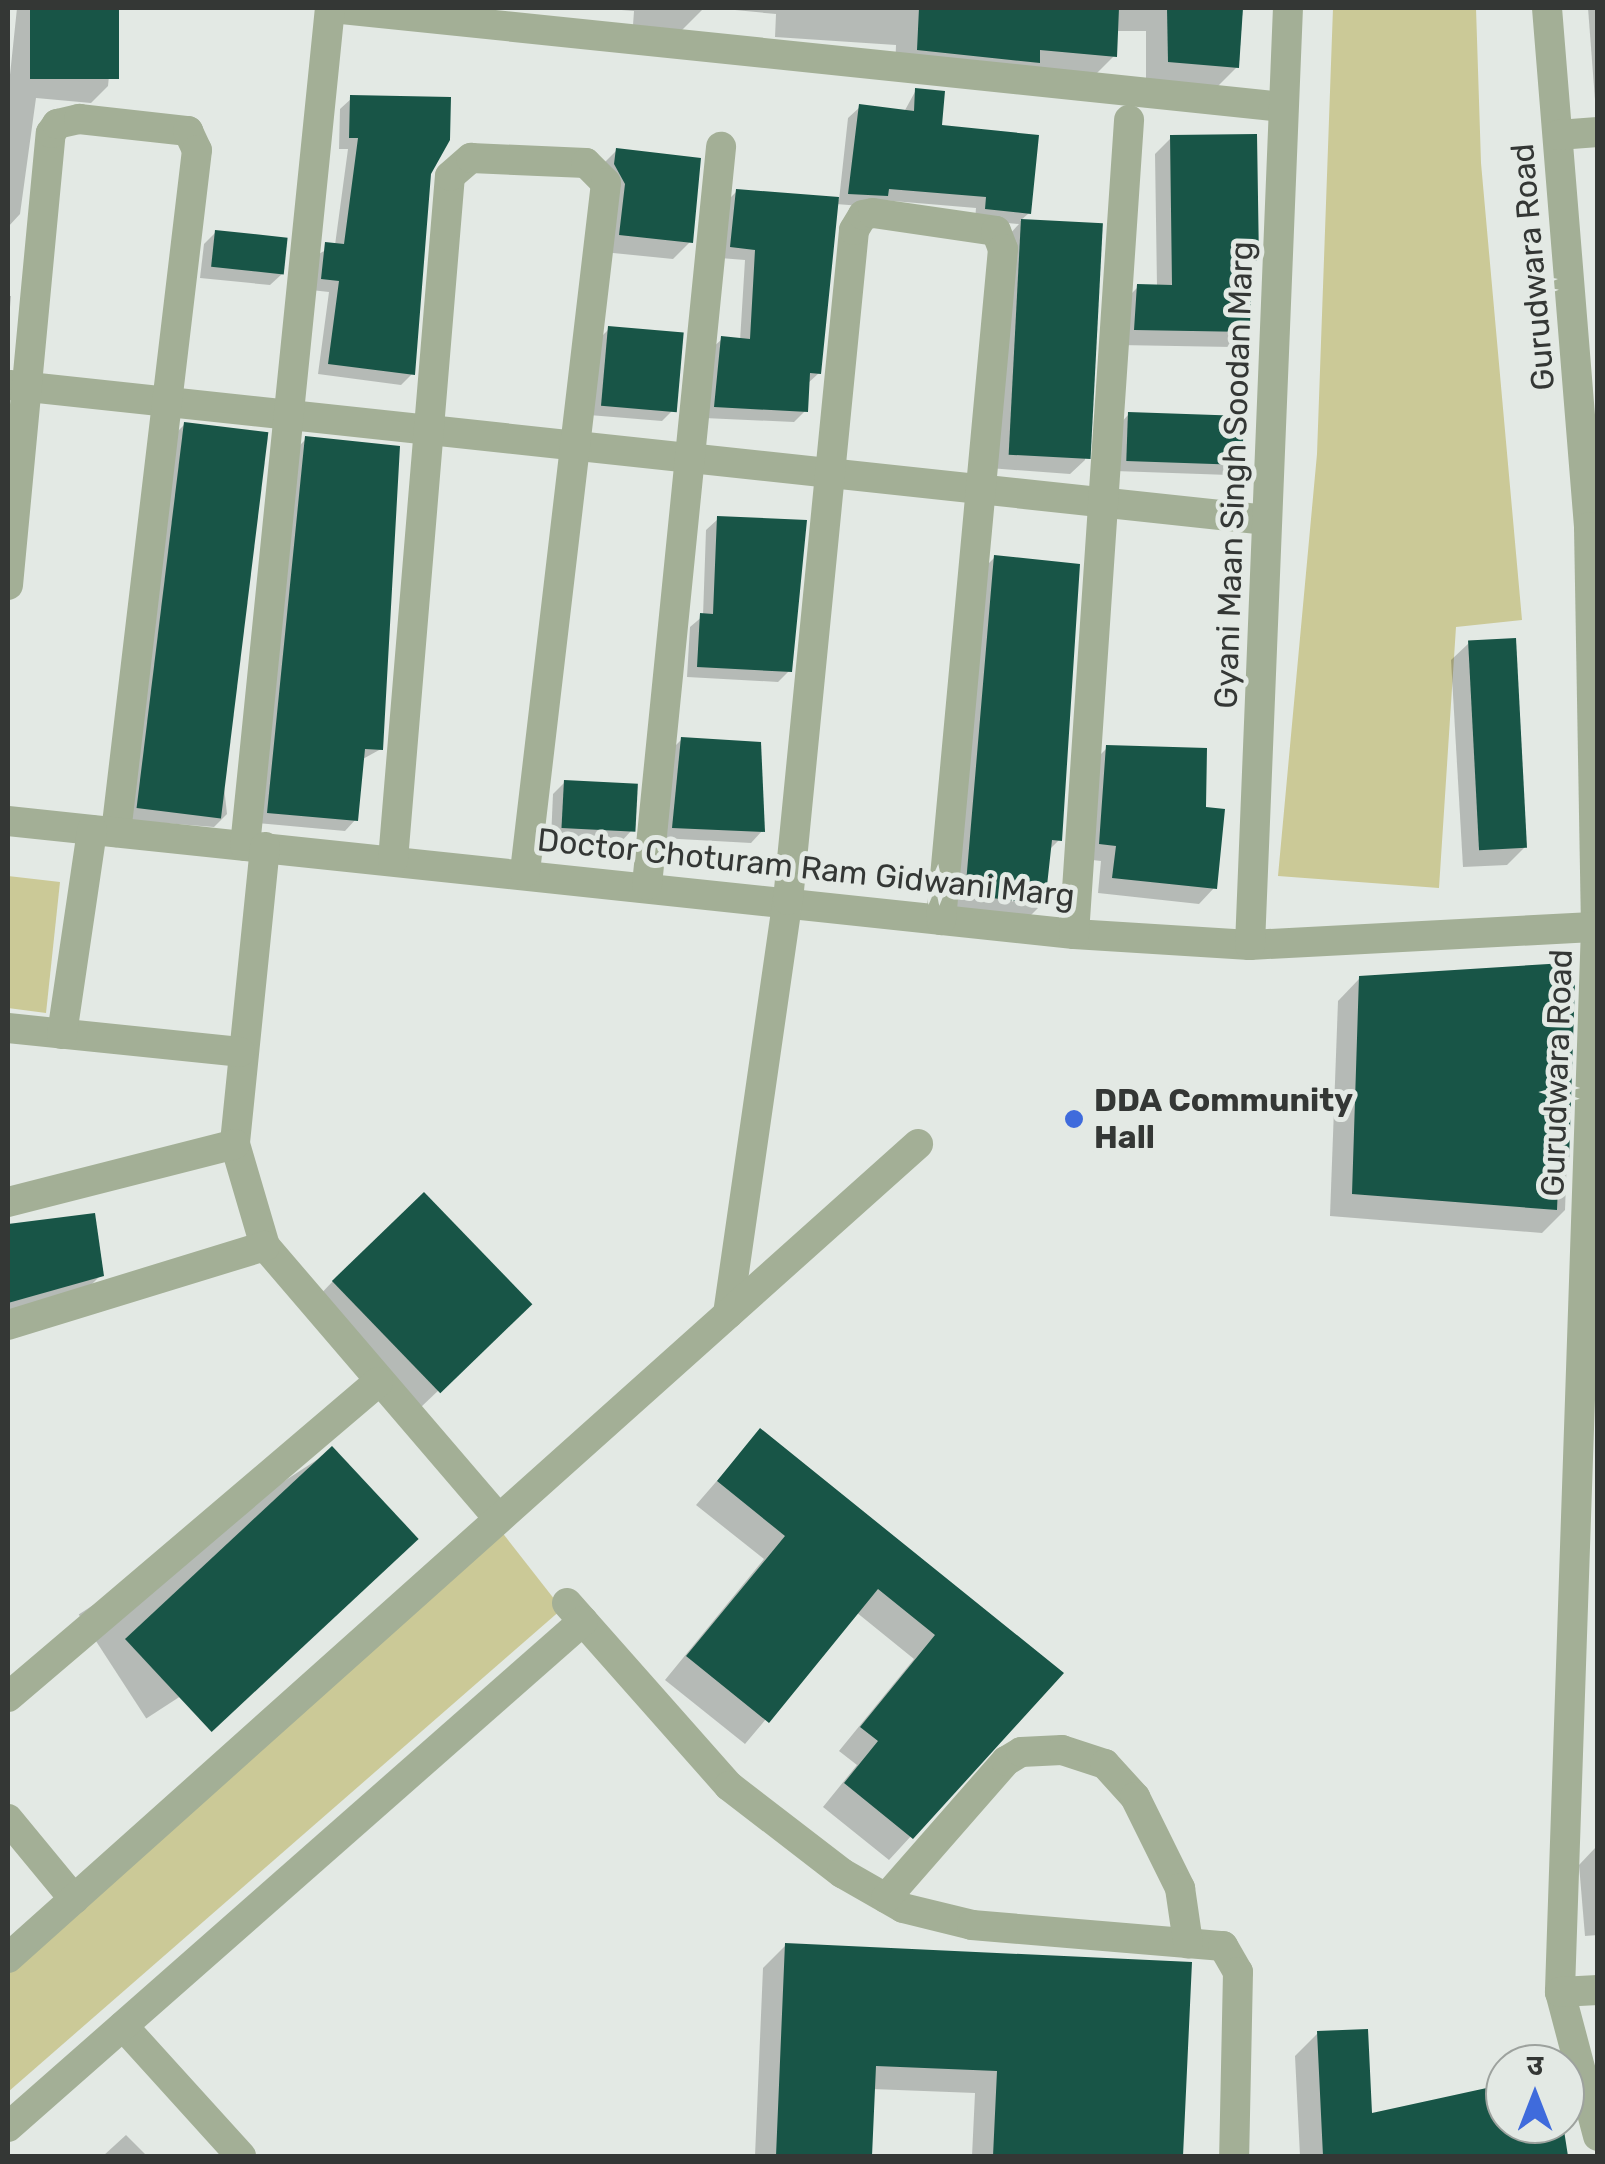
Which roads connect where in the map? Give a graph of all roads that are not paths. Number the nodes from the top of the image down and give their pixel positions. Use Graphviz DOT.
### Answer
graph roads {
  1 [pos="331,8"];
  2 [pos="1288,8"];
  3 [pos="1548,8"];
  4 [pos="1284,107"];
  5 [pos="1129,120"];
  6 [pos="1598,132"];
  7 [pos="1558,135"];
  8 [pos="721,146"];
  9 [pos="17,386"];
  10 [pos="168,402"];
  11 [pos="288,415"];
  12 [pos="427,430"];
  13 [pos="575,446"];
  14 [pos="690,458"];
  15 [pos="830,473"];
  16 [pos="981,490"];
  17 [pos="1104,504"];
  18 [pos="1267,520"];
  19 [pos="1593,526"];
  20 [pos="8,585"];
  21 [pos="8,821"];
  22 [pos="104,831"];
  23 [pos="255,846"];
  24 [pos="393,860"];
  25 [pos="525,872"];
  26 [pos="647,885"];
  27 [pos="788,900"];
  28 [pos="941,920"];
  29 [pos="1597,927"];
  30 [pos="1074,934"];
  31 [pos="1250,946"];
  32 [pos="8,1028"];
  33 [pos="62,1034"];
  34 [pos="240,1052"];
  35 [pos="235,1144"];
  36 [pos="918,1144"];
  37 [pos="8,1202"];
  38 [pos="265,1246"];
  39 [pos="728,1314"];
  40 [pos="8,1324"];
  41 [pos="378,1382"];
  42 [pos="1590,1416"];
  43 [pos="498,1517"];
  44 [pos="8,1696"];
  45 [pos="8,1819"];
  46 [pos="886,1898"];
  47 [pos="74,1899"];
  48 [pos="1188,1942"];
  49 [pos="8,1958"];
  50 [pos="1598,1990"];
  51 [pos="1560,1992"];
  52 [pos="123,2026"];
  53 [pos="8,2126"];
  54 [pos="1598,2136"];
  55 [pos="241,2156"];
  56 [pos="1234,2156"];
  1 -- 4 [label="street"];
  1 -- 11 [label="street"];
  2 -- 4 [label="street, Gyani Maan Singh Soodan Marg"];
  3 -- 7 [label="street, Gurudwara Road"];
  4 -- 18 [label="street, Gyani Maan Singh Soodan Marg"];
  5 -- 17 [label="street"];
  6 -- 7 [label="street"];
  7 -- 19 [label="street, Gurudwara Road"];
  8 -- 14 [label="street"];
  9 -- 10 [label="street"];
  9 -- 10 [label="street"];
  9 -- 20 [label="street"];
  10 -- 11 [label="street"];
  10 -- 22 [label="street"];
  11 -- 12 [label="street"];
  11 -- 23 [label="street"];
  12 -- 13 [label="street"];
  12 -- 13 [label="street"];
  12 -- 24 [label="street"];
  13 -- 14 [label="street"];
  13 -- 25 [label="street"];
  14 -- 15 [label="street"];
  14 -- 26 [label="street"];
  15 -- 16 [label="street"];
  15 -- 16 [label="street"];
  15 -- 27 [label="street"];
  16 -- 17 [label="street"];
  16 -- 28 [label="street"];
  17 -- 18 [label="street"];
  17 -- 30 [label="street"];
  18 -- 31 [label="street, Gyani Maan Singh Soodan Marg"];
  19 -- 29 [label="street, Gurudwara Road"];
  21 -- 22 [label="street, Doctor Choturam Ram Gidwani Marg"];
  22 -- 23 [label="street, Doctor Choturam Ram Gidwani Marg"];
  22 -- 33 [label="street"];
  23 -- 24 [label="street, Doctor Choturam Ram Gidwani Marg"];
  23 -- 34 [label="street"];
  24 -- 25 [label="street, Doctor Choturam Ram Gidwani Marg"];
  25 -- 26 [label="street, Doctor Choturam Ram Gidwani Marg"];
  26 -- 27 [label="street, Doctor Choturam Ram Gidwani Marg"];
  27 -- 28 [label="street, Doctor Choturam Ram Gidwani Marg"];
  27 -- 39 [label="street"];
  28 -- 30 [label="street, Doctor Choturam Ram Gidwani Marg"];
  29 -- 31 [label="street, Doctor Choturam Ram Gidwani Marg"];
  29 -- 42 [label="street, Gurudwara Road"];
  30 -- 31 [label="street, Doctor Choturam Ram Gidwani Marg"];
  32 -- 33 [label="street"];
  33 -- 34 [label="street"];
  34 -- 35 [label="street"];
  35 -- 37 [label="street"];
  35 -- 38 [label="street"];
  36 -- 39 [label="street"];
  38 -- 40 [label="street"];
  38 -- 41 [label="street"];
  39 -- 43 [label="street"];
  41 -- 43 [label="street"];
  41 -- 44 [label="street"];
  42 -- 51 [label="street, Gurudwara Road"];
  43 -- 47 [label="street"];
  45 -- 47 [label="street"];
  46 -- 48 [label="street"];
  46 -- 48 [label="street"];
  46 -- 52 [label="street"];
  47 -- 49 [label="street"];
  48 -- 56 [label="street"];
  50 -- 51 [label="street"];
  51 -- 54 [label="street, Gurudwara Road"];
  52 -- 53 [label="street"];
  52 -- 55 [label="street"];
}
